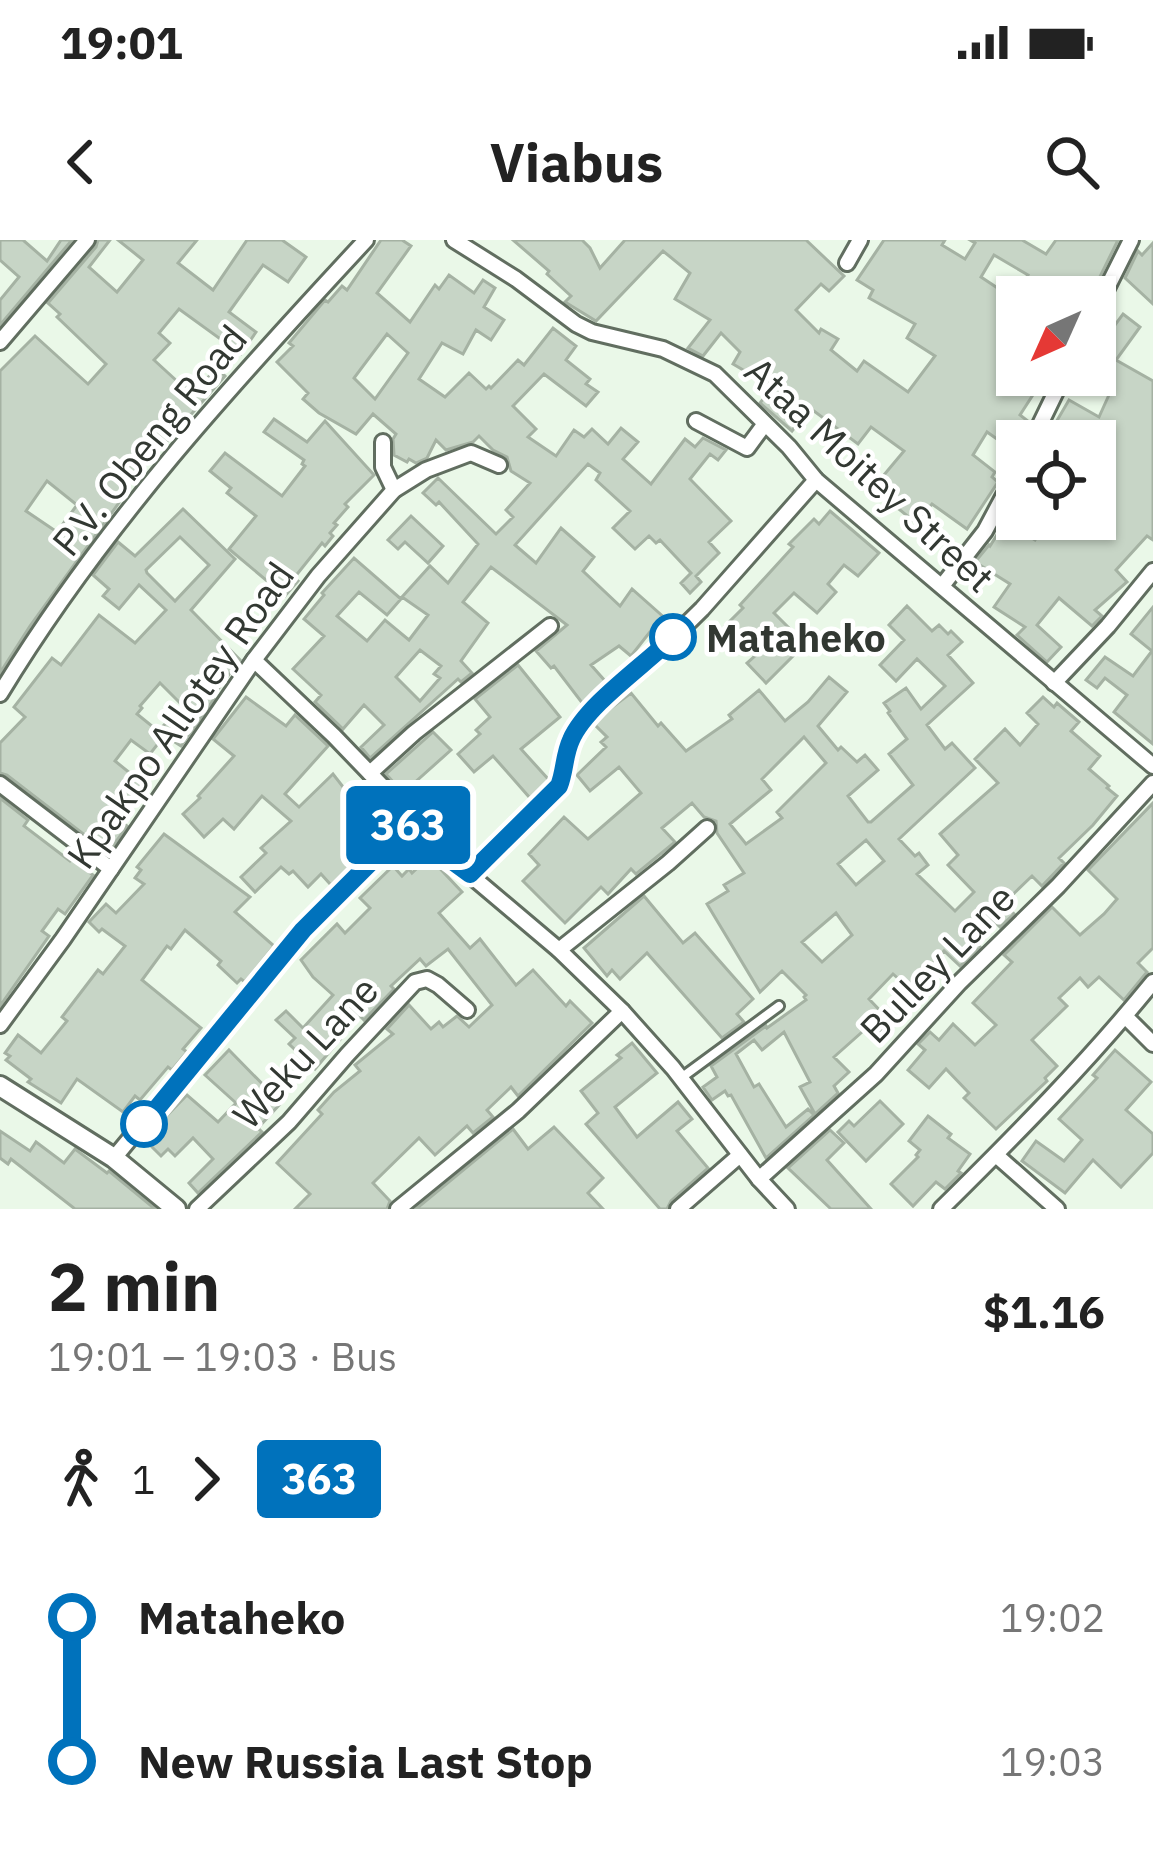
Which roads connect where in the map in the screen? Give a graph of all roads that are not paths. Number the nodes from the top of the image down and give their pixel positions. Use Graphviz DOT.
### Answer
graph roads {
  1 [pos="87,240"];
  2 [pos="366,240"];
  3 [pos="454,240"];
  4 [pos="860,240"];
  5 [pos="1131,240"];
  6 [pos="847,262"];
  7 [pos="1113,276"];
  8 [pos="0,342"];
  9 [pos="696,421"];
  10 [pos="764,425"];
  11 [pos="383,442"];
  12 [pos="499,465"];
  13 [pos="816,480"];
  14 [pos="394,490"];
  15 [pos="996,510"];
  16 [pos="1153,571"];
  17 [pos="942,586"];
  18 [pos="550,626"];
  19 [pos="254,659"];
  20 [pos="1054,683"];
  21 [pos="0,694"];
  22 [pos="1153,766"];
  23 [pos="370,773"];
  24 [pos="1153,783"];
  25 [pos="0,784"];
  26 [pos="409,824"];
  27 [pos="707,828"];
  28 [pos="111,869"];
  29 [pos="470,874"];
  30 [pos="559,950"];
  31 [pos="1153,982"];
  32 [pos="778,1006"];
  33 [pos="467,1010"];
  34 [pos="622,1011"];
  35 [pos="1125,1016"];
  36 [pos="0,1025"];
  37 [pos="1153,1044"];
  38 [pos="681,1078"];
  39 [pos="0,1086"];
  40 [pos="740,1155"];
  41 [pos="996,1155"];
  42 [pos="114,1158"];
  43 [pos="759,1180"];
  44 [pos="176,1209"];
  45 [pos="197,1209"];
  46 [pos="398,1209"];
  47 [pos="678,1209"];
  48 [pos="787,1209"];
  49 [pos="941,1209"];
  50 [pos="1058,1209"];
  1 -- 8 [label="street"];
  2 -- 21 [label="street, P.V. Obeng Road"];
  3 -- 10 [label="street, Ataa Moitey Street"];
  4 -- 6 [label="street"];
  5 -- 7 [label="street"];
  9 -- 10 [label="street"];
  10 -- 13 [label="street, Ataa Moitey Street"];
  11 -- 14 [label="street"];
  12 -- 14 [label="street"];
  13 -- 17 [label="street, Ataa Moitey Street"];
  13 -- 29 [label="street"];
  14 -- 19 [label="street, Kpakpo Allotey Road"];
  15 -- 17 [label="street"];
  16 -- 20 [label="street"];
  17 -- 20 [label="street, Ataa Moitey Street"];
  18 -- 23 [label="street"];
  19 -- 23 [label="street"];
  19 -- 28 [label="street, Kpakpo Allotey Road"];
  20 -- 22 [label="street, Ataa Moitey Street"];
  23 -- 26 [label="street"];
  24 -- 43 [label="street, Bulley Lane"];
  25 -- 28 [label="street"];
  26 -- 29 [label="street"];
  26 -- 42 [label="street"];
  27 -- 30 [label="street"];
  28 -- 36 [label="street, Kpakpo Allotey Road"];
  29 -- 30 [label="street"];
  30 -- 34 [label="street"];
  31 -- 35 [label="street"];
  32 -- 38 [label="lane"];
  33 -- 45 [label="street, Weku Lane"];
  34 -- 38 [label="street"];
  34 -- 46 [label="street"];
  35 -- 37 [label="street"];
  35 -- 41 [label="street"];
  38 -- 40 [label="street"];
  39 -- 42 [label="main road"];
  40 -- 43 [label="street"];
  40 -- 47 [label="street"];
  41 -- 49 [label="street"];
  41 -- 50 [label="street"];
  42 -- 44 [label="main road"];
  43 -- 48 [label="street"];
}
